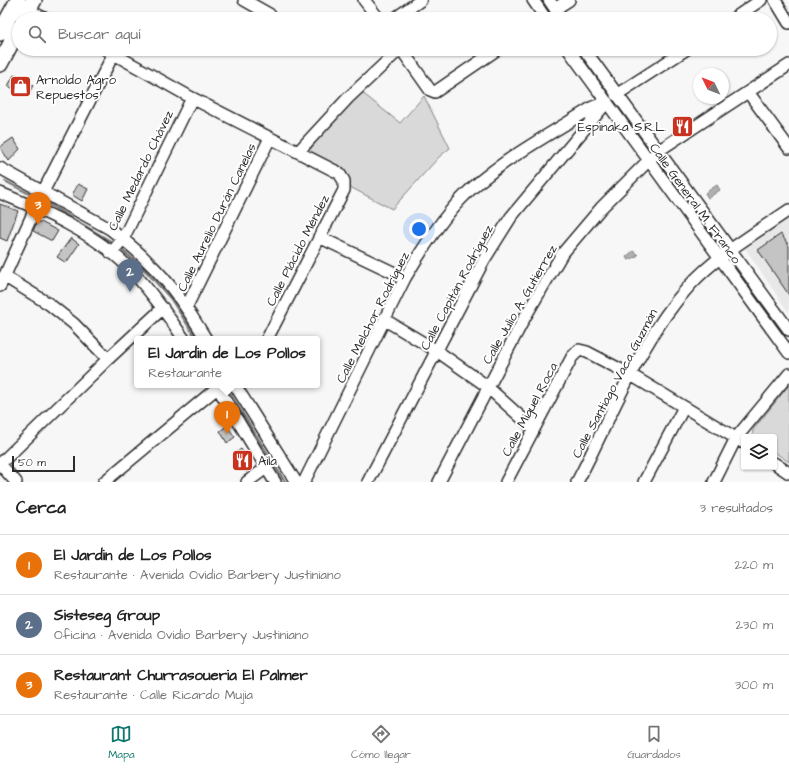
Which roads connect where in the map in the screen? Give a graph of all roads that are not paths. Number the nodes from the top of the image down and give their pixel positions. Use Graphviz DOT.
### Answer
graph roads {
  1 [pos="244,0"];
  2 [pos="364,0"];
  3 [pos="421,0"];
  4 [pos="533,0"];
  5 [pos="549,0"];
  6 [pos="569,0"];
  7 [pos="761,0"];
  8 [pos="775,0"];
  9 [pos="555,9"];
  10 [pos="265,12"];
  11 [pos="373,12"];
  12 [pos="404,12"];
  13 [pos="540,12"];
  14 [pos="557,12"];
  15 [pos="743,12"];
  16 [pos="12,21"];
  17 [pos="789,23"];
  18 [pos="0,33"];
  19 [pos="12,41"];
  20 [pos="108,56"];
  21 [pos="119,56"];
  22 [pos="393,56"];
  23 [pos="405,56"];
  24 [pos="488,56"];
  25 [pos="573,56"];
  26 [pos="589,56"];
  27 [pos="676,56"];
  28 [pos="0,64"];
  29 [pos="789,65"];
  30 [pos="748,92"];
  31 [pos="616,94"];
  32 [pos="192,98"];
  33 [pos="606,102"];
  34 [pos="270,138"];
  35 [pos="787,142"];
  36 [pos="658,151"];
  37 [pos="298,152"];
  38 [pos="648,161"];
  39 [pos="0,168"];
  40 [pos="43,192"];
  41 [pos="0,193"];
  42 [pos="35,209"];
  43 [pos="789,210"];
  44 [pos="319,238"];
  45 [pos="117,246"];
  46 [pos="730,250"];
  47 [pos="720,259"];
  48 [pos="405,278"];
  49 [pos="2,281"];
  50 [pos="163,308"];
  51 [pos="186,308"];
  52 [pos="385,320"];
  53 [pos="789,330"];
  54 [pos="182,336"];
  55 [pos="204,336"];
  56 [pos="269,336"];
  57 [pos="437,351"];
  58 [pos="789,354"];
  59 [pos="108,359"];
  60 [pos="789,374"];
  61 [pos="631,375"];
  62 [pos="218,388"];
  63 [pos="221,388"];
  64 [pos="240,388"];
  65 [pos="487,389"];
  66 [pos="684,407"];
  67 [pos="533,428"];
  68 [pos="740,440"];
  69 [pos="0,464"];
  70 [pos="777,465"];
  71 [pos="266,468"];
  72 [pos="789,473"];
  73 [pos="16,482"];
  74 [pos="104,482"];
  75 [pos="247,482"];
  76 [pos="275,482"];
  77 [pos="296,482"];
  78 [pos="304,482"];
  79 [pos="368,482"];
  80 [pos="439,482"];
  81 [pos="506,482"];
  82 [pos="577,482"];
  83 [pos="644,482"];
  84 [pos="714,482"];
  1 -- 10 [label="street"];
  2 -- 11 [label="street"];
  3 -- 12 [label="street"];
  4 -- 13 [label="street"];
  5 -- 9 [label="street"];
  6 -- 9 [label="street"];
  7 -- 15 [label="street"];
  8 -- 17 [label="street"];
  9 -- 14 [label="street"];
  16 -- 18 [label="main road"];
  19 -- 28 [label="main road"];
  20 -- 40 [label="street"];
  21 -- 32 [label="street"];
  22 -- 37 [label="street"];
  23 -- 24 [label="street"];
  25 -- 33 [label="street, Calle General M. Franco"];
  26 -- 31 [label="street, Calle General M. Franco"];
  27 -- 31 [label="street"];
  29 -- 30 [label="street, Calle Julio A. Gutierrez"];
  30 -- 35 [label="street"];
  30 -- 36 [label="street, Calle Julio A. Gutierrez"];
  31 -- 36 [label="street, Calle General M. Franco"];
  32 -- 34 [label="street"];
  32 -- 45 [label="street, Calle Medardo Chávez"];
  33 -- 38 [label="street, Calle General M. Franco"];
  33 -- 48 [label="street, Calle Melchor Rodríguez"];
  33 -- 57 [label="street, Calle Capitán Rodríguez"];
  34 -- 37 [label="street"];
  34 -- 51 [label="street, Calle Aurelio Durán Canelas"];
  36 -- 38 [label="street, Calle Julio A. Gutierrez"];
  36 -- 46 [label="street, Calle General M. Franco"];
  37 -- 44 [label="street, Calle Plácido Méndez"];
  38 -- 47 [label="street, Calle General M. Franco"];
  38 -- 65 [label="street, Calle Julio A. Gutierrez"];
  39 -- 40 [label="street"];
  40 -- 45 [label="street"];
  41 -- 42 [label="street"];
  42 -- 45 [label="street"];
  42 -- 49 [label="street"];
  43 -- 46 [label="street, Calle Santiago Vaca Guzmán"];
  44 -- 48 [label="street"];
  44 -- 56 [label="street, Calle Plácido Méndez"];
  45 -- 50 [label="street"];
  45 -- 51 [label="street"];
  46 -- 47 [label="street, Calle Santiago Vaca Guzmán"];
  46 -- 53 [label="street, Calle General M. Franco"];
  47 -- 58 [label="street, Calle General M. Franco"];
  47 -- 61 [label="street, Calle Santiago Vaca Guzmán"];
  48 -- 52 [label="street, Calle Melchor Rodríguez"];
  49 -- 59 [label="street"];
  50 -- 54 [label="street"];
  50 -- 59 [label="street"];
  51 -- 55 [label="street"];
  52 -- 57 [label="street"];
  52 -- 78 [label="street, Calle Melchor Rodríguez"];
  57 -- 65 [label="street"];
  57 -- 79 [label="street, Calle Capitán Rodríguez"];
  59 -- 69 [label="street"];
  60 -- 68 [label="street"];
  61 -- 66 [label="street"];
  61 -- 67 [label="street, Calle Miguel Roca"];
  61 -- 82 [label="street, Calle Santiago Vaca Guzmán"];
  62 -- 74 [label="street"];
  63 -- 71 [label="street"];
  64 -- 77 [label="street"];
  65 -- 67 [label="street"];
  65 -- 80 [label="street, Calle Julio A. Gutierrez"];
  66 -- 68 [label="street"];
  66 -- 83 [label="street"];
  67 -- 81 [label="street, Calle Miguel Roca"];
  68 -- 84 [label="street"];
  69 -- 73 [label="street"];
  70 -- 72 [label="street"];
  71 -- 75 [label="street"];
  71 -- 76 [label="street"];
}
